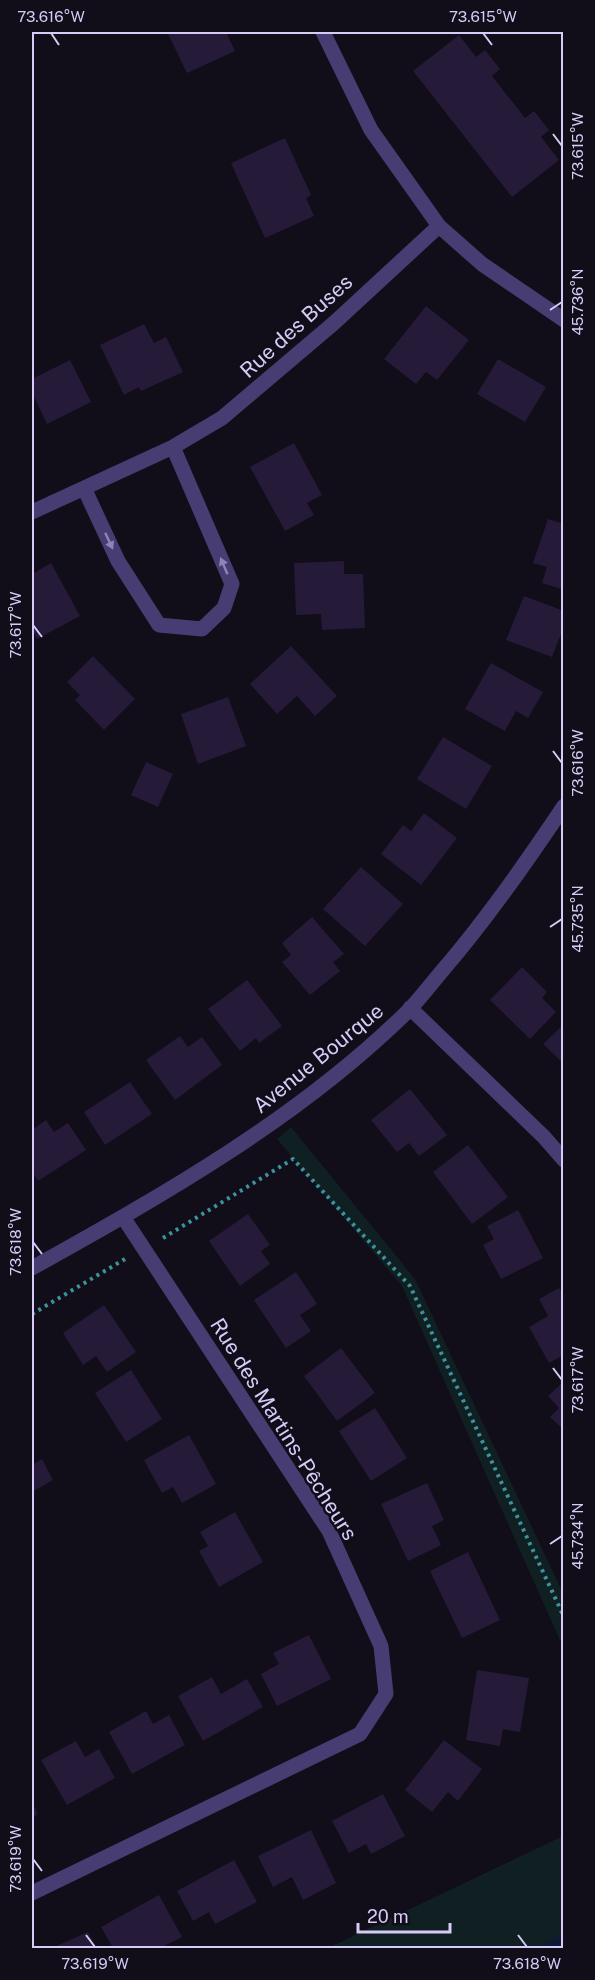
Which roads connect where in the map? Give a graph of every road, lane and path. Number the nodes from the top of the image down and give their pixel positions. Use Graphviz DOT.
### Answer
graph roads {
  1 [pos="323,32"];
  2 [pos="439,226"];
  3 [pos="564,320"];
  4 [pos="173,447"];
  5 [pos="84,488"];
  6 [pos="32,512"];
  7 [pos="564,806"];
  8 [pos="411,1008"];
  9 [pos="564,1160"];
  10 [pos="123,1217"];
  11 [pos="172,1233"];
  12 [pos="113,1266"];
  13 [pos="32,1268"];
  14 [pos="32,1314"];
  15 [pos="564,1617"];
  16 [pos="32,1893"];
  1 -- 2 [label="street"];
  2 -- 3 [label="street"];
  2 -- 4 [label="street, Rue des Buses"];
  4 -- 5 [label="street, Rue des Buses"];
  5 -- 4 [label="street, one-way"];
  5 -- 6 [label="street, Rue des Buses"];
  7 -- 8 [label="street, Avenue Bourque"];
  8 -- 9 [label="street"];
  8 -- 10 [label="street, Avenue Bourque"];
  10 -- 13 [label="street, Avenue Bourque"];
  10 -- 16 [label="street, Rue des Martins-Pêcheurs"];
  11 -- 15 [label="path"];
  12 -- 14 [label="path"];
}
